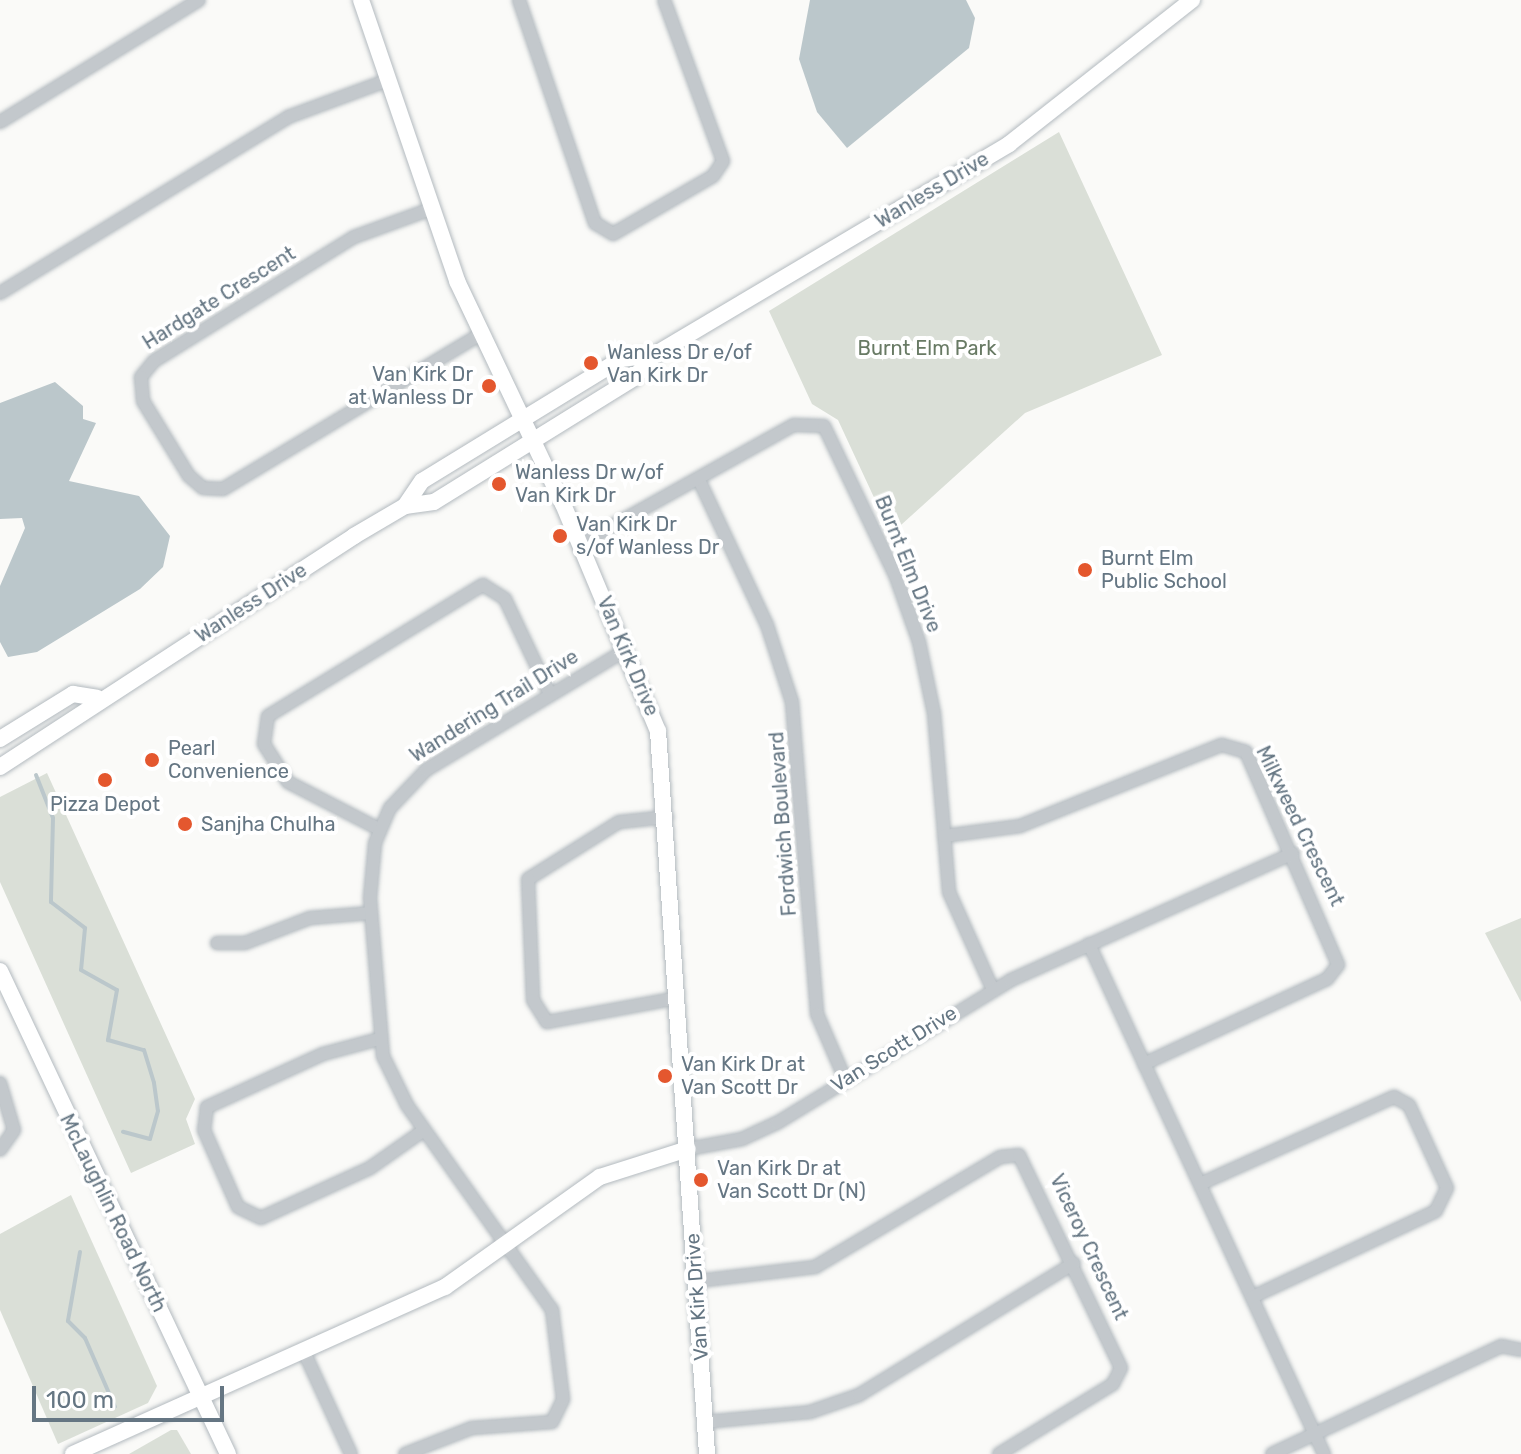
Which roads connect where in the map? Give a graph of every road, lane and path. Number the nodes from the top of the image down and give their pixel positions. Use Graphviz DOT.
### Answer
graph roads {
  1 [pos="199,0"];
  2 [pos="361,0"];
  3 [pos="519,0"];
  4 [pos="664,0"];
  5 [pos="1192,0"];
  6 [pos="388,80"];
  7 [pos="0,122"];
  8 [pos="431,209"];
  9 [pos="0,293"];
  10 [pos="483,333"];
  11 [pos="654,355"];
  12 [pos="524,419"];
  13 [pos="534,441"];
  14 [pos="700,482"];
  15 [pos="405,506"];
  16 [pos="580,544"];
  17 [pos="626,650"];
  18 [pos="550,694"];
  19 [pos="97,698"];
  20 [pos="0,739"];
  21 [pos="0,767"];
  22 [pos="667,817"];
  23 [pos="379,829"];
  24 [pos="944,836"];
  25 [pos="1293,853"];
  26 [pos="371,913"];
  27 [pos="217,943"];
  28 [pos="1089,944"];
  29 [pos="0,971"];
  30 [pos="993,990"];
  31 [pos="678,998"];
  32 [pos="379,1039"];
  33 [pos="1144,1064"];
  34 [pos="845,1079"];
  35 [pos="0,1083"];
  36 [pos="424,1130"];
  37 [pos="688,1149"];
  38 [pos="0,1150"];
  39 [pos="1200,1184"];
  40 [pos="508,1243"];
  41 [pos="1074,1263"];
  42 [pos="697,1281"];
  43 [pos="1252,1297"];
  44 [pos="1521,1350"];
  45 [pos="305,1354"];
  46 [pos="202,1398"];
  47 [pos="705,1422"];
  48 [pos="1313,1432"];
  49 [pos="73,1454"];
  50 [pos="228,1454"];
  51 [pos="351,1454"];
  52 [pos="405,1454"];
  53 [pos="707,1454"];
  54 [pos="999,1454"];
  55 [pos="1272,1454"];
  56 [pos="1324,1454"];
  1 -- 7 [label="street"];
  2 -- 6 [label="main road, Van Kirk Drive"];
  3 -- 4 [label="street"];
  5 -- 11 [label="main road, Wanless Drive"];
  6 -- 8 [label="main road, Van Kirk Drive"];
  6 -- 9 [label="street"];
  8 -- 10 [label="main road, Van Kirk Drive"];
  8 -- 10 [label="street, Hardgate Crescent"];
  10 -- 12 [label="main road, Van Kirk Drive"];
  11 -- 12 [label="main road, Wanless Drive"];
  11 -- 13 [label="main road, Wanless Drive"];
  12 -- 13 [label="main road, Van Kirk Drive"];
  12 -- 15 [label="main road, Wanless Drive"];
  13 -- 15 [label="main road, Wanless Drive"];
  13 -- 16 [label="main road, Van Kirk Drive"];
  14 -- 16 [label="street, Burnt Elm Drive"];
  14 -- 24 [label="street, Burnt Elm Drive"];
  14 -- 34 [label="street, Fordwich Boulevard"];
  15 -- 19 [label="main road, Wanless Drive"];
  16 -- 17 [label="main road, Van Kirk Drive"];
  17 -- 18 [label="street, Wandering Trail Drive"];
  17 -- 22 [label="main road, Van Kirk Drive"];
  18 -- 23 [label="street, Wandering Trail Drive"];
  18 -- 23 [label="street"];
  19 -- 20 [label="main road, Wanless Drive"];
  19 -- 21 [label="main road, Wanless Drive"];
  22 -- 31 [label="main road, Van Kirk Drive"];
  22 -- 31 [label="street"];
  23 -- 26 [label="street, Wandering Trail Drive"];
  24 -- 25 [label="street, Milkweed Crescent"];
  24 -- 30 [label="street, Burnt Elm Drive"];
  25 -- 28 [label="street, Van Scott Drive"];
  25 -- 33 [label="street, Milkweed Crescent"];
  26 -- 27 [label="street"];
  26 -- 32 [label="street, Wandering Trail Drive"];
  28 -- 30 [label="street, Van Scott Drive"];
  28 -- 33 [label="street"];
  29 -- 46 [label="main road, McLaughlin Road North"];
  30 -- 34 [label="street, Van Scott Drive"];
  31 -- 37 [label="main road, Van Kirk Drive"];
  32 -- 36 [label="street, Wandering Trail Drive"];
  32 -- 36 [label="street"];
  33 -- 39 [label="street"];
  34 -- 37 [label="street, Van Scott Drive"];
  35 -- 38 [label="street"];
  36 -- 40 [label="street, Wandering Trail Drive"];
  37 -- 40 [label="main road, Van Scott Drive"];
  37 -- 42 [label="main road, Van Kirk Drive"];
  39 -- 43 [label="street"];
  39 -- 43 [label="street"];
  40 -- 45 [label="main road, Van Scott Drive"];
  40 -- 52 [label="street, Wandering Trail Drive"];
  41 -- 42 [label="street, Viceroy Crescent"];
  41 -- 47 [label="street"];
  41 -- 54 [label="street, Viceroy Crescent"];
  42 -- 47 [label="main road, Van Kirk Drive"];
  43 -- 48 [label="street"];
  44 -- 48 [label="street"];
  45 -- 46 [label="main road, Van Scott Drive"];
  45 -- 51 [label="street"];
  46 -- 49 [label="main road, Van Scott Drive"];
  46 -- 50 [label="main road, McLaughlin Road North"];
  47 -- 53 [label="main road, Van Kirk Drive"];
  48 -- 55 [label="street"];
  48 -- 56 [label="street"];
}
